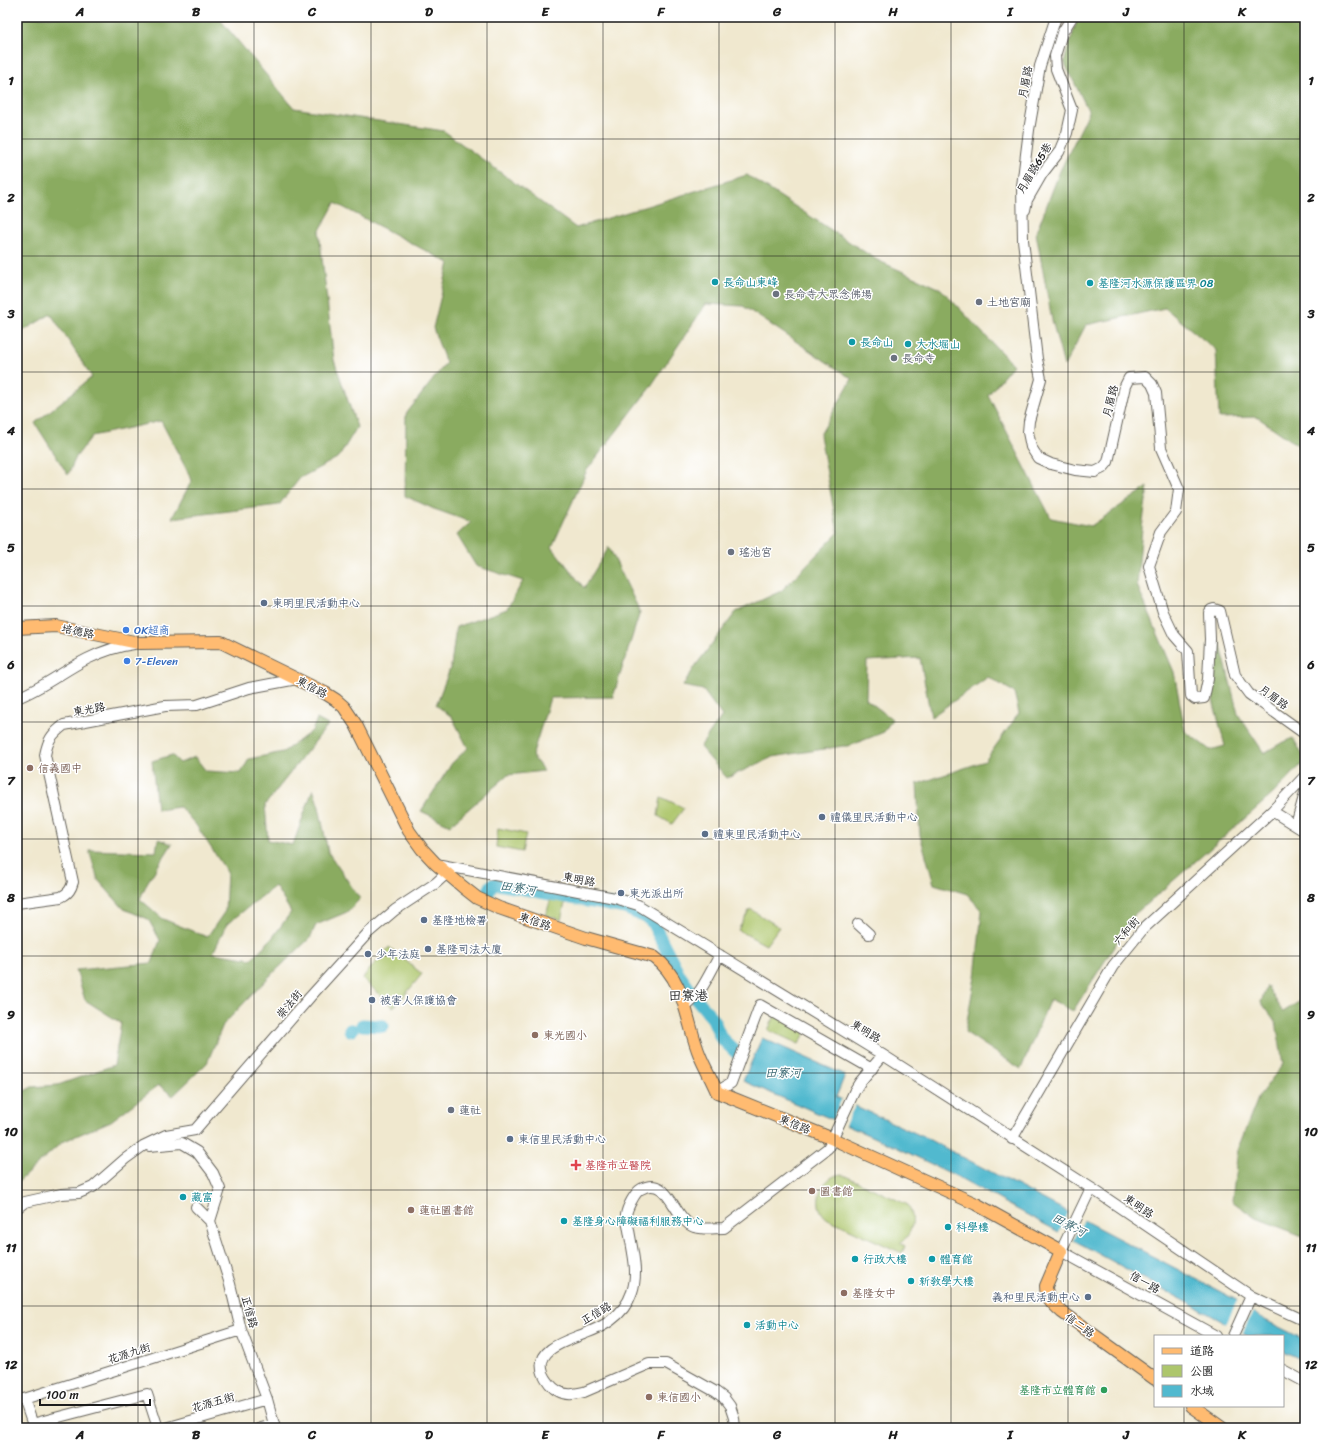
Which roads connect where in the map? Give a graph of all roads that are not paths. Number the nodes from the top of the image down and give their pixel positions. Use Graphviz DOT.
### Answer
graph roads {
  1 [pos="1056,17"];
  2 [pos="1072,17"];
  3 [pos="1022,220"];
  4 [pos="17,628"];
  5 [pos="139,644"];
  6 [pos="297,679"];
  7 [pos="17,698"];
  8 [pos="1305,734"];
  9 [pos="1305,776"];
  10 [pos="1305,793"];
  11 [pos="1272,811"];
  12 [pos="449,870"];
  13 [pos="17,903"];
  14 [pos="858,924"];
  15 [pos="870,934"];
  16 [pos="720,955"];
  17 [pos="688,1004"];
  18 [pos="883,1056"];
  19 [pos="872,1069"];
  20 [pos="717,1092"];
  21 [pos="833,1139"];
  22 [pos="1012,1139"];
  23 [pos="143,1146"];
  24 [pos="1091,1188"];
  25 [pos="196,1207"];
  26 [pos="17,1208"];
  27 [pos="210,1221"];
  28 [pos="1061,1250"];
  29 [pos="1251,1296"];
  30 [pos="1305,1321"];
  31 [pos="241,1330"];
  32 [pos="1214,1335"];
  33 [pos="1232,1335"];
  34 [pos="1284,1371"];
  35 [pos="1154,1378"];
  36 [pos="1305,1382"];
  37 [pos="20,1399"];
  38 [pos="266,1399"];
  39 [pos="1197,1408"];
  40 [pos="33,1426"];
  41 [pos="275,1426"];
  42 [pos="158,1428"];
  43 [pos="166,1428"];
  44 [pos="262,1428"];
  45 [pos="734,1428"];
  46 [pos="1222,1428"];
  1 -- 3 [label="street, 月眉路"];
  2 -- 3 [label="street, 月眉路65巷"];
  3 -- 8 [label="street, 月眉路"];
  4 -- 5 [label="main road, 培德路"];
  5 -- 6 [label="main road, 東信路"];
  5 -- 7 [label="street, 東信路"];
  6 -- 12 [label="main road, 東信路"];
  6 -- 13 [label="street, 東光路"];
  9 -- 11 [label="street, 六和街"];
  10 -- 11 [label="street"];
  11 -- 22 [label="street, 六和街"];
  12 -- 16 [label="street, 東明路"];
  12 -- 17 [label="main road, 東信路"];
  12 -- 23 [label="street, 崇法街"];
  14 -- 15 [label="street"];
  16 -- 17 [label="street"];
  16 -- 18 [label="street, 東明路"];
  17 -- 20 [label="main road, 東信路"];
  18 -- 19 [label="street"];
  18 -- 22 [label="street, 東明路"];
  19 -- 20 [label="street"];
  19 -- 21 [label="street"];
  20 -- 21 [label="main road, 東信路"];
  21 -- 28 [label="main road, 東信路"];
  21 -- 45 [label="street, 正信路"];
  22 -- 24 [label="street, 東明路"];
  23 -- 26 [label="street, 崇法街"];
  23 -- 27 [label="street"];
  24 -- 28 [label="street"];
  24 -- 29 [label="street, 東明路"];
  25 -- 27 [label="street, 正信路"];
  27 -- 31 [label="street, 正信路"];
  28 -- 32 [label="street, 信一路"];
  28 -- 35 [label="main road, 信二路"];
  29 -- 30 [label="street, 東明路"];
  29 -- 33 [label="street"];
  31 -- 37 [label="street, 花源九街"];
  31 -- 38 [label="street, 正信路"];
  34 -- 36 [label="street"];
  37 -- 40 [label="street"];
  38 -- 41 [label="street, 正信路"];
  38 -- 43 [label="street, 花源五街"];
  39 -- 46 [label="main road"];
  40 -- 42 [label="street"];
  41 -- 44 [label="street"];
}
